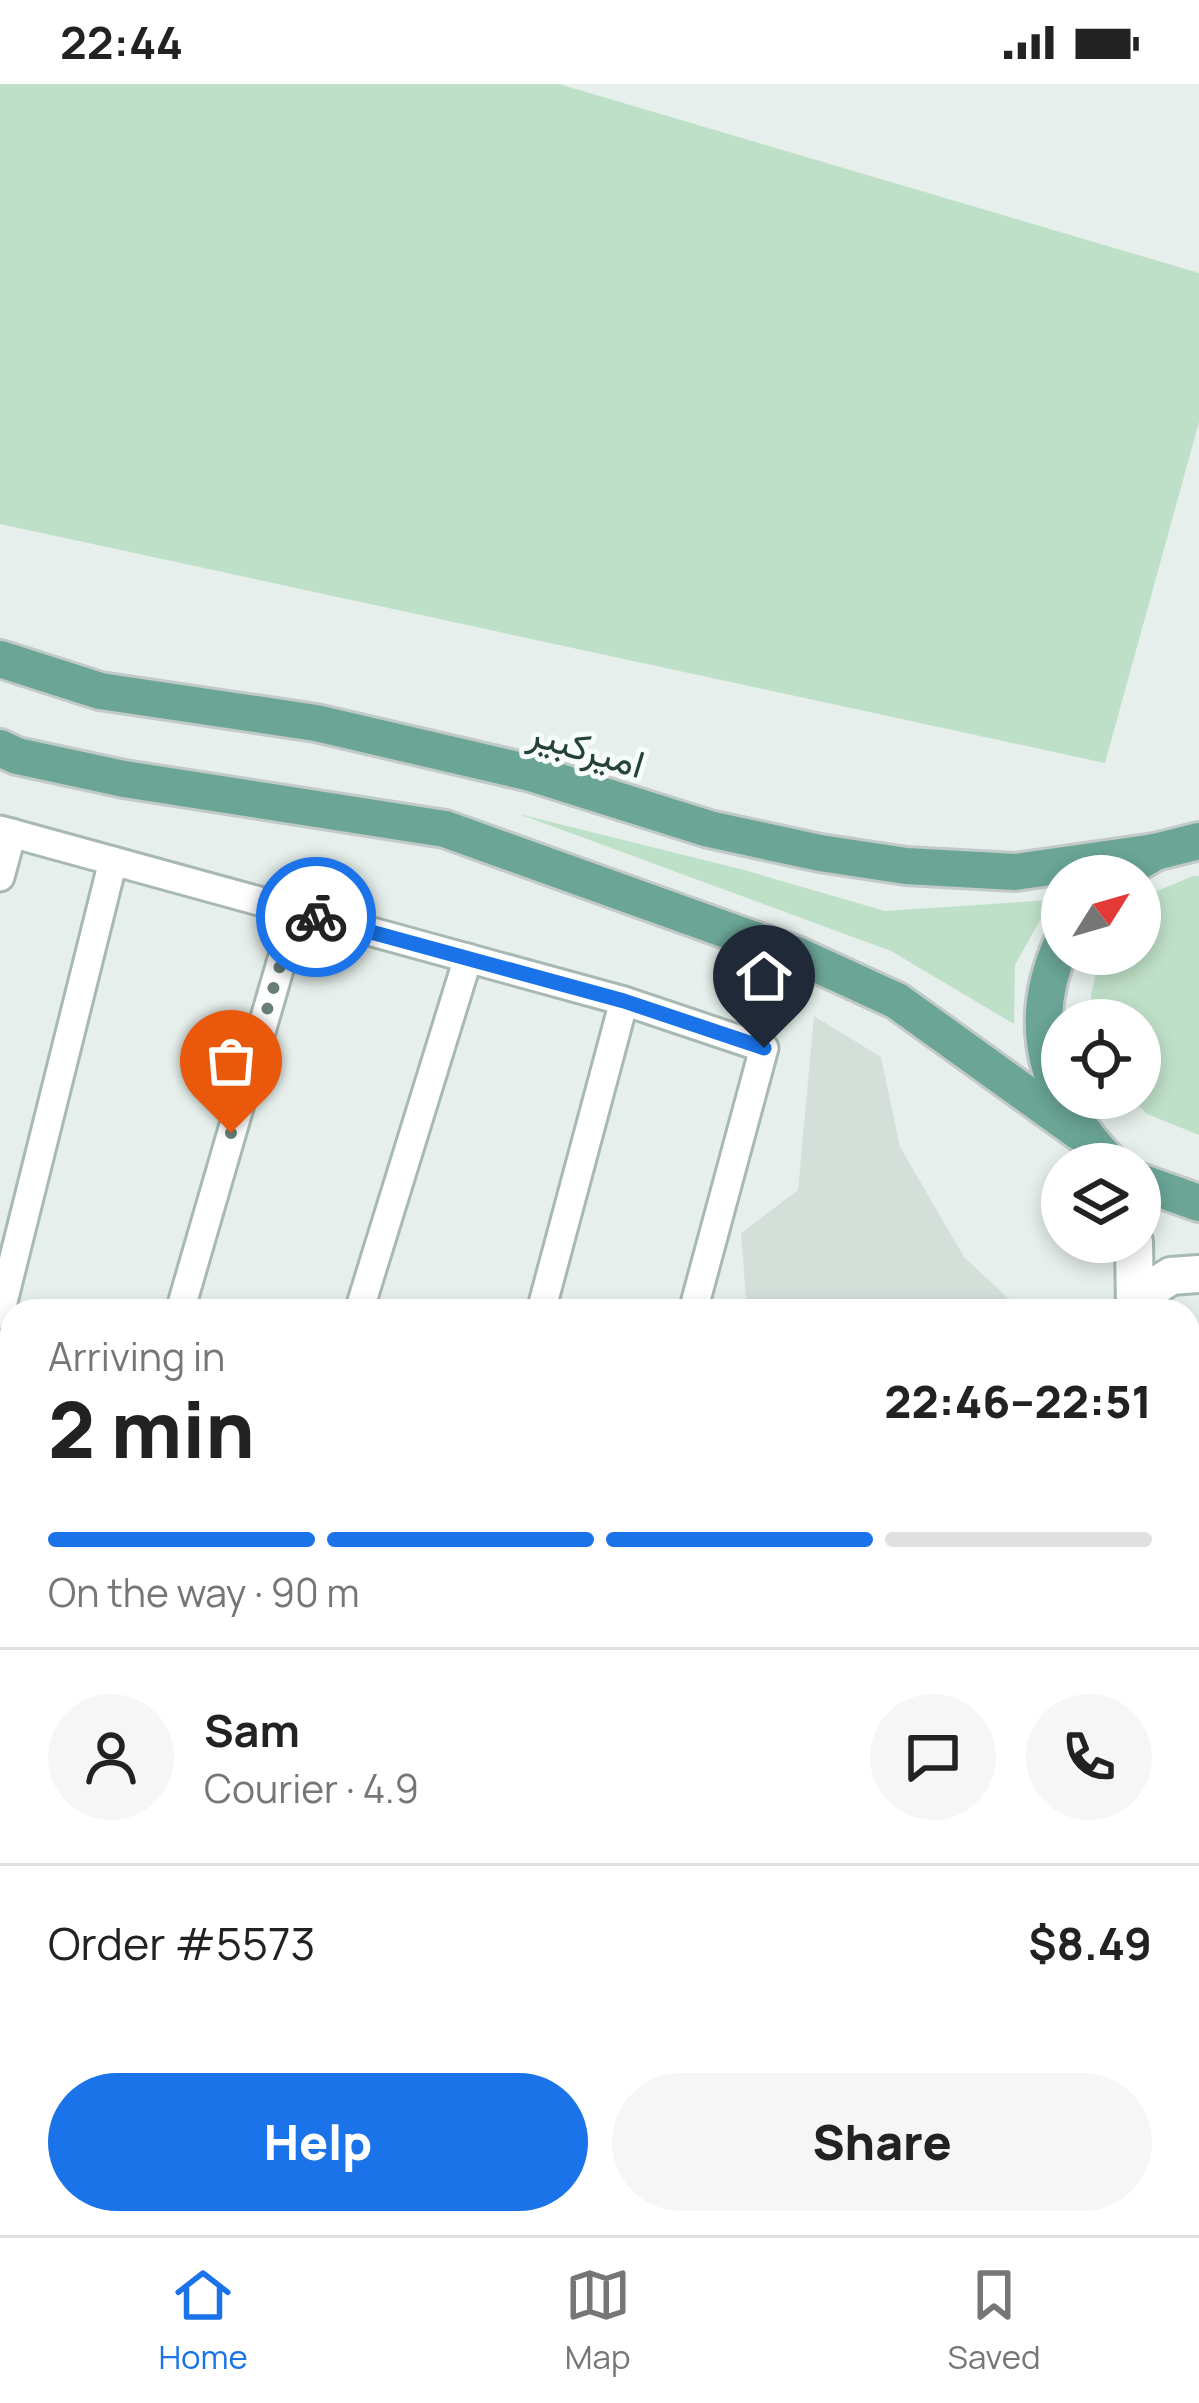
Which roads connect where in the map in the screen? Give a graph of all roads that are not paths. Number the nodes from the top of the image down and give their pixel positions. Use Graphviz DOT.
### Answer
graph roads {
  1 [pos="0,659"];
  2 [pos="0,748"];
  3 [pos="6,831"];
  4 [pos="1199,841"];
  5 [pos="1156,852"];
  6 [pos="1151,855"];
  7 [pos="112,861"];
  8 [pos="0,878"];
  9 [pos="296,911"];
  10 [pos="468,958"];
  11 [pos="1049,975"];
  12 [pos="624,1001"];
  13 [pos="1079,1132"];
  14 [pos="1090,1143"];
  15 [pos="1161,1189"];
  16 [pos="1199,1203"];
  17 [pos="1135,1263"];
  18 [pos="1199,1274"];
  19 [pos="4,1299"];
  20 [pos="183,1299"];
  21 [pos="363,1299"];
  22 [pos="544,1299"];
  23 [pos="696,1299"];
  24 [pos="1136,1299"];
  25 [pos="1143,1299"];
  1 -- 5 [label="main road, امیرکبیر"];
  2 -- 13 [label="main road"];
  3 -- 7 [label="street"];
  3 -- 8 [label="street"];
  4 -- 5 [label="main road"];
  5 -- 6 [label="main road"];
  7 -- 9 [label="street"];
  7 -- 19 [label="street"];
  9 -- 10 [label="street"];
  9 -- 20 [label="street"];
  10 -- 12 [label="street"];
  10 -- 21 [label="street"];
  11 -- 13 [label="main road"];
  12 -- 22 [label="street"];
  12 -- 23 [label="street"];
  13 -- 14 [label="main road"];
  15 -- 16 [label="main road"];
  17 -- 24 [label="main road"];
  18 -- 25 [label="main road"];
}
